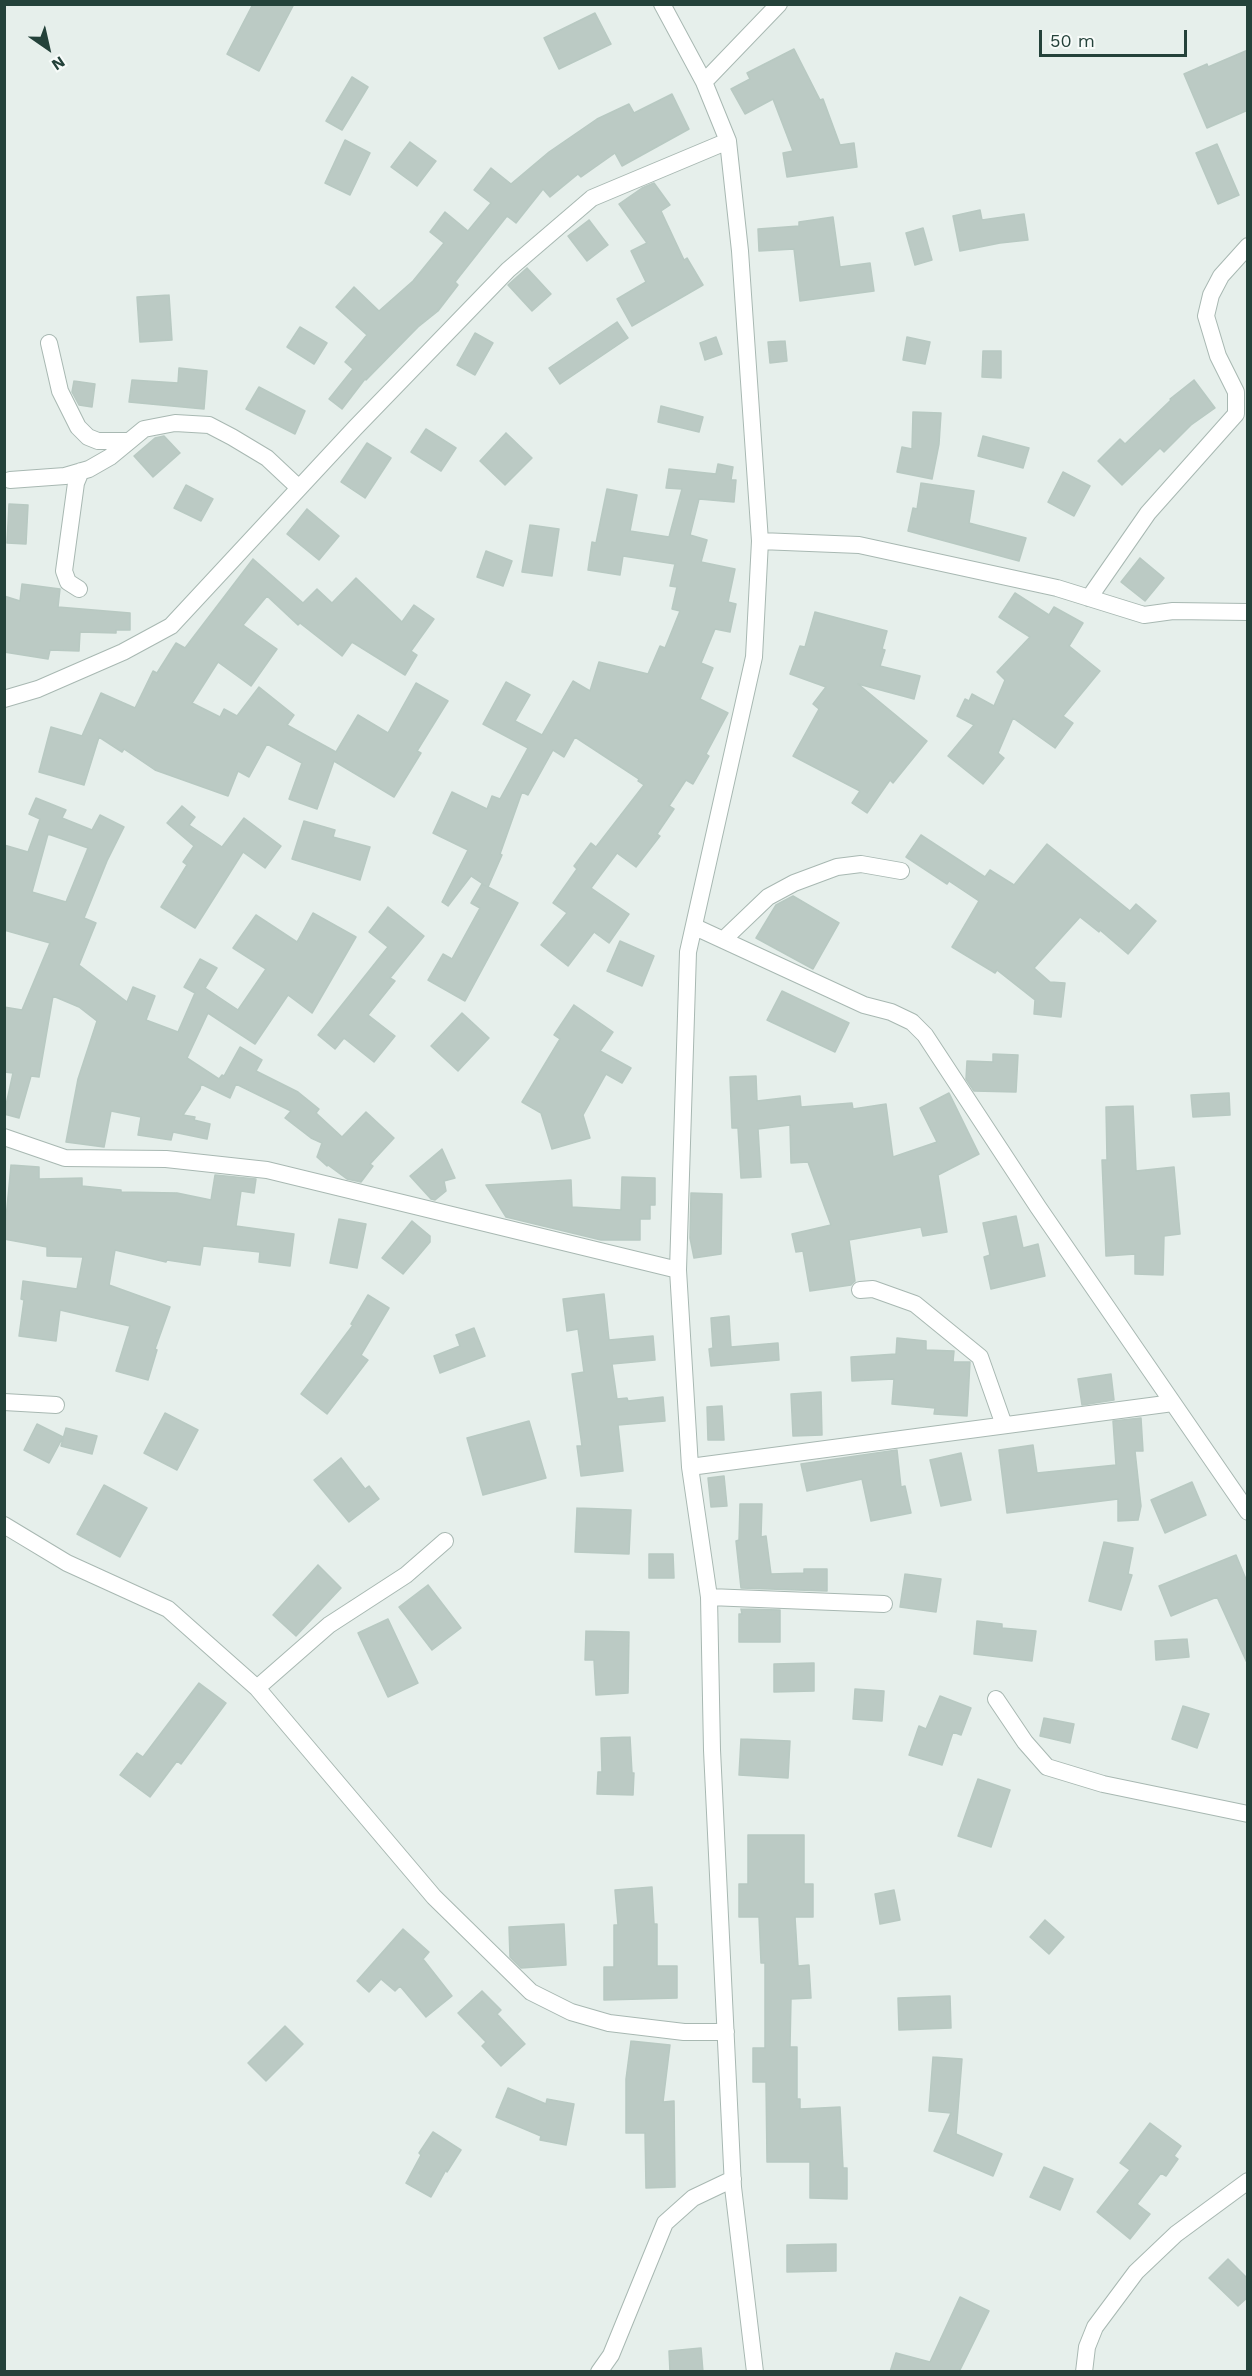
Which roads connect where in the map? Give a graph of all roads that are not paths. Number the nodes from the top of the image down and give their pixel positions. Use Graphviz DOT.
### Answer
graph roads {
  1 [pos="662,4"];
  2 [pos="779,4"];
  3 [pos="704,82"];
  4 [pos="728,141"];
  5 [pos="1248,246"];
  6 [pos="49,343"];
  7 [pos="128,441"];
  8 [pos="81,471"];
  9 [pos="10,480"];
  10 [pos="299,488"];
  11 [pos="760,541"];
  12 [pos="79,590"];
  13 [pos="1089,598"];
  14 [pos="1248,612"];
  15 [pos="4,699"];
  16 [pos="901,871"];
  17 [pos="695,927"];
  18 [pos="723,940"];
  19 [pos="4,1137"];
  20 [pos="678,1270"];
  21 [pos="860,1290"];
  22 [pos="4,1402"];
  23 [pos="1173,1403"];
  24 [pos="56,1405"];
  25 [pos="1004,1425"];
  26 [pos="690,1467"];
  27 [pos="1248,1512"];
  28 [pos="4,1525"];
  29 [pos="445,1541"];
  30 [pos="709,1597"];
  31 [pos="884,1604"];
  32 [pos="257,1688"];
  33 [pos="996,1699"];
  34 [pos="1248,1814"];
  35 [pos="726,2032"];
  36 [pos="733,2179"];
  37 [pos="1248,2181"];
  38 [pos="599,2372"];
  39 [pos="754,2372"];
  40 [pos="1084,2372"];
  1 -- 3 [label="street"];
  2 -- 3 [label="street"];
  3 -- 4 [label="street"];
  4 -- 10 [label="street"];
  4 -- 11 [label="street"];
  5 -- 13 [label="street"];
  6 -- 7 [label="street"];
  7 -- 8 [label="street"];
  7 -- 10 [label="street"];
  8 -- 9 [label="street"];
  8 -- 12 [label="street"];
  10 -- 15 [label="street"];
  11 -- 13 [label="street"];
  11 -- 17 [label="street"];
  13 -- 14 [label="street"];
  16 -- 18 [label="street"];
  17 -- 18 [label="street"];
  17 -- 20 [label="street"];
  18 -- 23 [label="street"];
  19 -- 20 [label="street"];
  20 -- 26 [label="street"];
  21 -- 25 [label="street"];
  22 -- 24 [label="street"];
  23 -- 25 [label="street"];
  23 -- 27 [label="street"];
  25 -- 26 [label="street"];
  26 -- 30 [label="street"];
  28 -- 32 [label="street"];
  29 -- 32 [label="street"];
  30 -- 31 [label="street"];
  30 -- 35 [label="street"];
  32 -- 35 [label="street"];
  33 -- 34 [label="street"];
  35 -- 36 [label="street"];
  36 -- 38 [label="street"];
  36 -- 39 [label="street"];
  37 -- 40 [label="street"];
}
